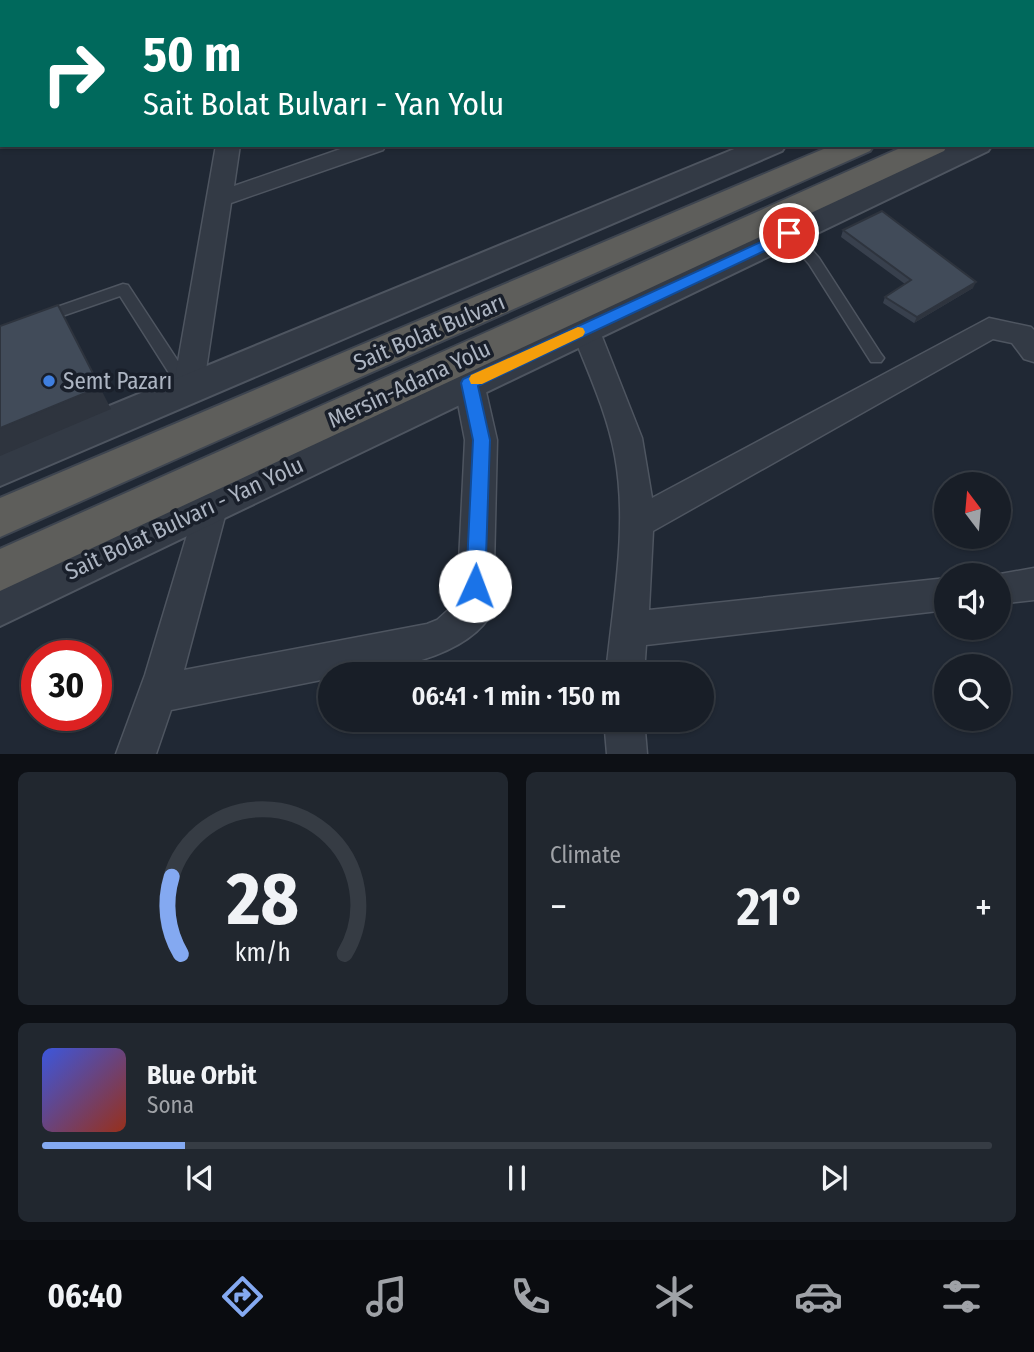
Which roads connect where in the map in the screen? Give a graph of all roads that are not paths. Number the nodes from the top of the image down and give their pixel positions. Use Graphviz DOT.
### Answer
graph roads {
  1 [pos="228,147"];
  2 [pos="369,147"];
  3 [pos="766,147"];
  4 [pos="854,147"];
  5 [pos="929,147"];
  6 [pos="973,147"];
  7 [pos="219,199"];
  8 [pos="789,233"];
  9 [pos="25,324"];
  10 [pos="584,329"];
  11 [pos="1034,351"];
  12 [pos="876,358"];
  13 [pos="469,383"];
  14 [pos="188,390"];
  15 [pos="0,469"];
  16 [pos="211,505"];
  17 [pos="0,518"];
  18 [pos="635,524"];
  19 [pos="0,571"];
  20 [pos="1034,584"];
  21 [pos="1011,587"];
  22 [pos="934,595"];
  23 [pos="0,605"];
  24 [pos="628,630"];
  25 [pos="626,662"];
  26 [pos="157,694"];
  27 [pos="625,732"];
  28 [pos="136,754"];
  29 [pos="627,754"];
  1 -- 7 [label="street"];
  2 -- 7 [label="street"];
  3 -- 14 [label="street"];
  4 -- 17 [label="highway, Sait Bolat Bulvarı"];
  5 -- 19 [label="highway, Mersin-Adana Yolu"];
  6 -- 8 [label="street, Sait Bolat Bulvarı - Yan Yolu"];
  7 -- 14 [label="street"];
  8 -- 10 [label="street, Sait Bolat Bulvarı - Yan Yolu"];
  8 -- 12 [label="lane"];
  9 -- 14 [label="lane"];
  10 -- 13 [label="street, Sait Bolat Bulvarı - Yan Yolu"];
  10 -- 18 [label="street"];
  11 -- 18 [label="street"];
  13 -- 16 [label="street, Sait Bolat Bulvarı - Yan Yolu"];
  13 -- 26 [label="street"];
  14 -- 15 [label="street"];
  16 -- 23 [label="street, Sait Bolat Bulvarı - Yan Yolu"];
  16 -- 26 [label="street"];
  18 -- 24 [label="street"];
  20 -- 21 [label="street"];
  22 -- 24 [label="street"];
  24 -- 25 [label="street"];
  26 -- 28 [label="street"];
  27 -- 29 [label="street"];
}
